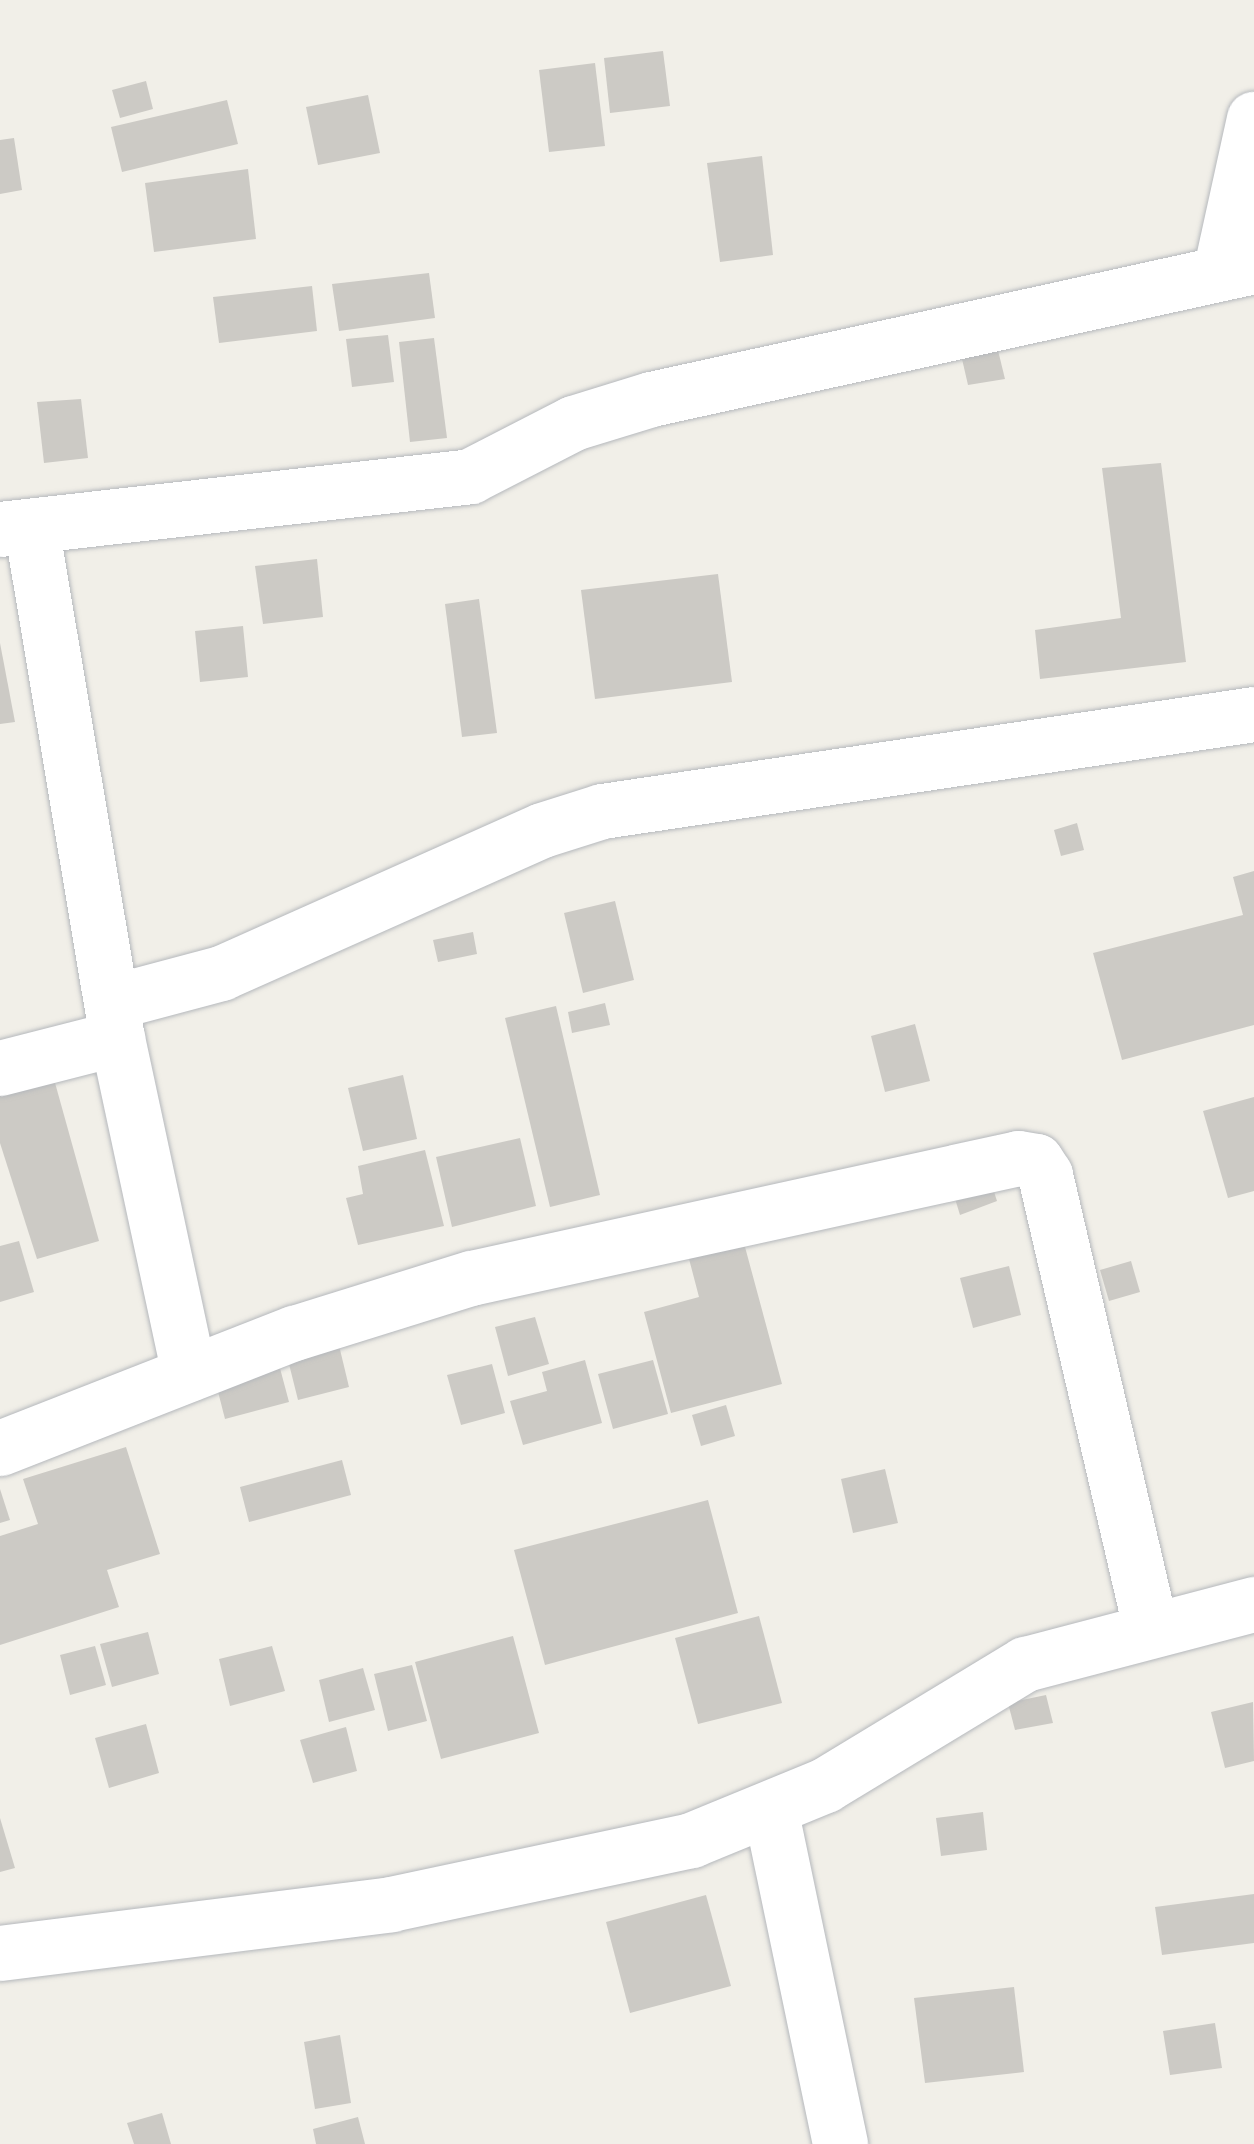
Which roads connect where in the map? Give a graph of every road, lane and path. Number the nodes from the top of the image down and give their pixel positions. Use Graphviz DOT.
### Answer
graph roads {
  1 [pos="1254,119"];
  2 [pos="1237,269"];
  3 [pos="16,528"];
  4 [pos="1254,714"];
  5 [pos="114,1020"];
  6 [pos="0,1068"];
  7 [pos="189,1373"];
  8 [pos="0,1448"];
  9 [pos="1254,1604"];
  10 [pos="1150,1628"];
  11 [pos="771,1813"];
  12 [pos="0,1953"];
  13 [pos="837,2143"];
  1 -- 2 [label="street"];
  2 -- 3 [label="street"];
  3 -- 5 [label="street"];
  4 -- 5 [label="street"];
  5 -- 6 [label="street"];
  5 -- 7 [label="street"];
  7 -- 8 [label="street"];
  7 -- 10 [label="street"];
  9 -- 10 [label="street"];
  10 -- 11 [label="street"];
  11 -- 12 [label="street"];
  11 -- 13 [label="street"];
}
